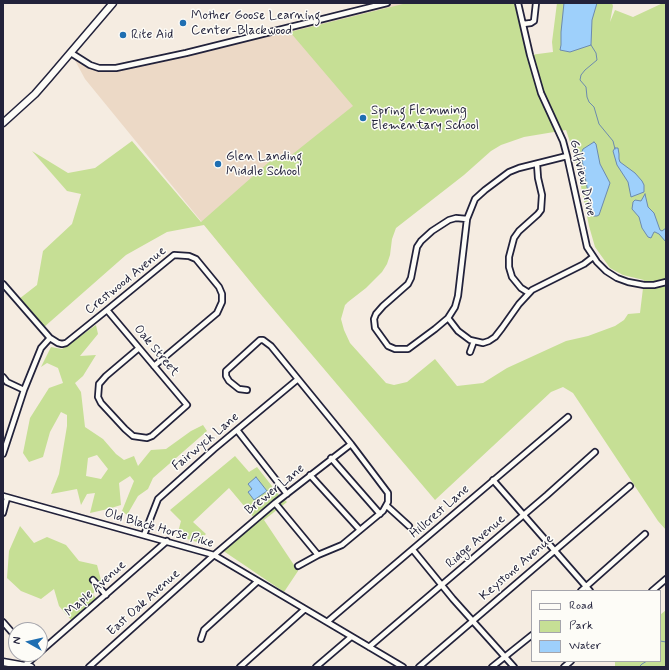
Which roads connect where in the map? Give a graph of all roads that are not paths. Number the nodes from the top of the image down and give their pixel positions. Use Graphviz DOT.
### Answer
graph roads {
  1 [pos="113,3"];
  2 [pos="387,3"];
  3 [pos="518,3"];
  4 [pos="536,3"];
  5 [pos="523,24"];
  6 [pos="71,53"];
  7 [pos="3,123"];
  8 [pos="567,156"];
  9 [pos="537,164"];
  10 [pos="468,219"];
  11 [pos="593,257"];
  12 [pos="666,282"];
  13 [pos="3,284"];
  14 [pos="529,293"];
  15 [pos="107,310"];
  16 [pos="448,318"];
  17 [pos="50,338"];
  18 [pos="474,341"];
  19 [pos="139,348"];
  20 [pos="470,352"];
  21 [pos="154,366"];
  22 [pos="3,377"];
  23 [pos="298,379"];
  24 [pos="24,390"];
  25 [pos="247,390"];
  26 [pos="568,417"];
  27 [pos="237,430"];
  28 [pos="351,444"];
  29 [pos="595,452"];
  30 [pos="3,454"];
  31 [pos="331,458"];
  32 [pos="310,476"];
  33 [pos="493,480"];
  34 [pos="630,486"];
  35 [pos="287,494"];
  36 [pos="5,497"];
  37 [pos="275,502"];
  38 [pos="387,506"];
  39 [pos="3,513"];
  40 [pos="380,514"];
  41 [pos="524,515"];
  42 [pos="409,526"];
  43 [pos="360,530"];
  44 [pos="645,534"];
  45 [pos="144,535"];
  46 [pos="166,541"];
  47 [pos="413,550"];
  48 [pos="554,551"];
  49 [pos="214,555"];
  50 [pos="318,555"];
  51 [pos="298,566"];
  52 [pos="666,579"];
  53 [pos="93,580"];
  54 [pos="258,581"];
  55 [pos="443,585"];
  56 [pos="586,586"];
  57 [pos="582,590"];
  58 [pos="589,590"];
  59 [pos="653,590"];
  60 [pos="106,594"];
  61 [pos="305,609"];
  62 [pos="473,621"];
  63 [pos="327,622"];
  64 [pos="531,635"];
  65 [pos="351,637"];
  66 [pos="201,640"];
  67 [pos="48,645"];
  68 [pos="369,647"];
  69 [pos="505,657"];
  70 [pos="3,662"];
  71 [pos="27,662"];
  72 [pos="395,665"];
  73 [pos="24,666"];
  74 [pos="31,667"];
  75 [pos="89,667"];
  76 [pos="240,667"];
  77 [pos="316,667"];
  78 [pos="403,667"];
  79 [pos="419,667"];
  80 [pos="492,667"];
  81 [pos="514,667"];
  1 -- 6 [label="main road"];
  2 -- 6 [label="street"];
  3 -- 5 [label="street, Golfview Drive"];
  4 -- 5 [label="street"];
  5 -- 8 [label="street, Golfview Drive"];
  6 -- 7 [label="main road"];
  8 -- 9 [label="street"];
  8 -- 11 [label="street, Golfview Drive"];
  9 -- 10 [label="street"];
  9 -- 14 [label="street"];
  10 -- 16 [label="street"];
  10 -- 16 [label="street"];
  11 -- 12 [label="street, Golfview Drive"];
  11 -- 14 [label="street"];
  13 -- 17 [label="street"];
  14 -- 18 [label="street"];
  15 -- 17 [label="street, Crestwood Avenue"];
  15 -- 19 [label="street, Oak Street"];
  15 -- 21 [label="street, Crestwood Avenue"];
  16 -- 18 [label="street"];
  17 -- 24 [label="street"];
  18 -- 20 [label="street"];
  19 -- 21 [label="street, Oak Street"];
  19 -- 21 [label="street, Oak Street"];
  22 -- 24 [label="street"];
  23 -- 25 [label="street"];
  23 -- 27 [label="street, Fairwyck Lane"];
  23 -- 28 [label="street"];
  24 -- 30 [label="street"];
  26 -- 33 [label="street, Hillcrest Lane"];
  27 -- 35 [label="street"];
  27 -- 45 [label="street, Fairwyck Lane"];
  28 -- 31 [label="street, Brewer Lane"];
  28 -- 38 [label="street"];
  29 -- 41 [label="street, Ridge Avenue"];
  31 -- 32 [label="street, Brewer Lane"];
  31 -- 40 [label="street"];
  32 -- 35 [label="street, Brewer Lane"];
  32 -- 43 [label="street"];
  33 -- 41 [label="street"];
  33 -- 47 [label="street, Hillcrest Lane"];
  34 -- 48 [label="street, Keystone Avenue"];
  35 -- 37 [label="street, Brewer Lane"];
  36 -- 39 [label="street"];
  36 -- 45 [label="street, Old Black Horse Pike"];
  37 -- 49 [label="street, Brewer Lane"];
  37 -- 50 [label="street"];
  38 -- 40 [label="street"];
  38 -- 42 [label="street"];
  40 -- 43 [label="street"];
  41 -- 48 [label="street"];
  41 -- 55 [label="street, Ridge Avenue"];
  43 -- 50 [label="street"];
  44 -- 56 [label="street"];
  45 -- 46 [label="street, Old Black Horse Pike"];
  46 -- 49 [label="street, Old Black Horse Pike"];
  46 -- 60 [label="street, Maple Avenue"];
  47 -- 55 [label="street"];
  47 -- 63 [label="street, Hillcrest Lane"];
  48 -- 56 [label="street"];
  48 -- 62 [label="street, Keystone Avenue"];
  49 -- 54 [label="street, Old Black Horse Pike"];
  49 -- 75 [label="street, East Oak Avenue"];
  50 -- 51 [label="street"];
  52 -- 59 [label="street"];
  53 -- 60 [label="street"];
  54 -- 61 [label="street, Old Black Horse Pike"];
  54 -- 66 [label="street"];
  55 -- 62 [label="street"];
  55 -- 68 [label="street, Ridge Avenue"];
  56 -- 57 [label="street"];
  56 -- 58 [label="street"];
  60 -- 67 [label="street, Maple Avenue"];
  61 -- 63 [label="street, Old Black Horse Pike"];
  61 -- 76 [label="street"];
  62 -- 69 [label="street"];
  62 -- 79 [label="street, Keystone Avenue"];
  63 -- 65 [label="street, Old Black Horse Pike"];
  64 -- 69 [label="street"];
  65 -- 68 [label="street, Old Black Horse Pike"];
  65 -- 77 [label="street"];
  68 -- 72 [label="street, Old Black Horse Pike"];
  69 -- 80 [label="street"];
  69 -- 81 [label="street"];
  70 -- 73 [label="main road"];
  71 -- 73 [label="street"];
  72 -- 78 [label="street, Old Black Horse Pike"];
  73 -- 74 [label="main road"];
}
